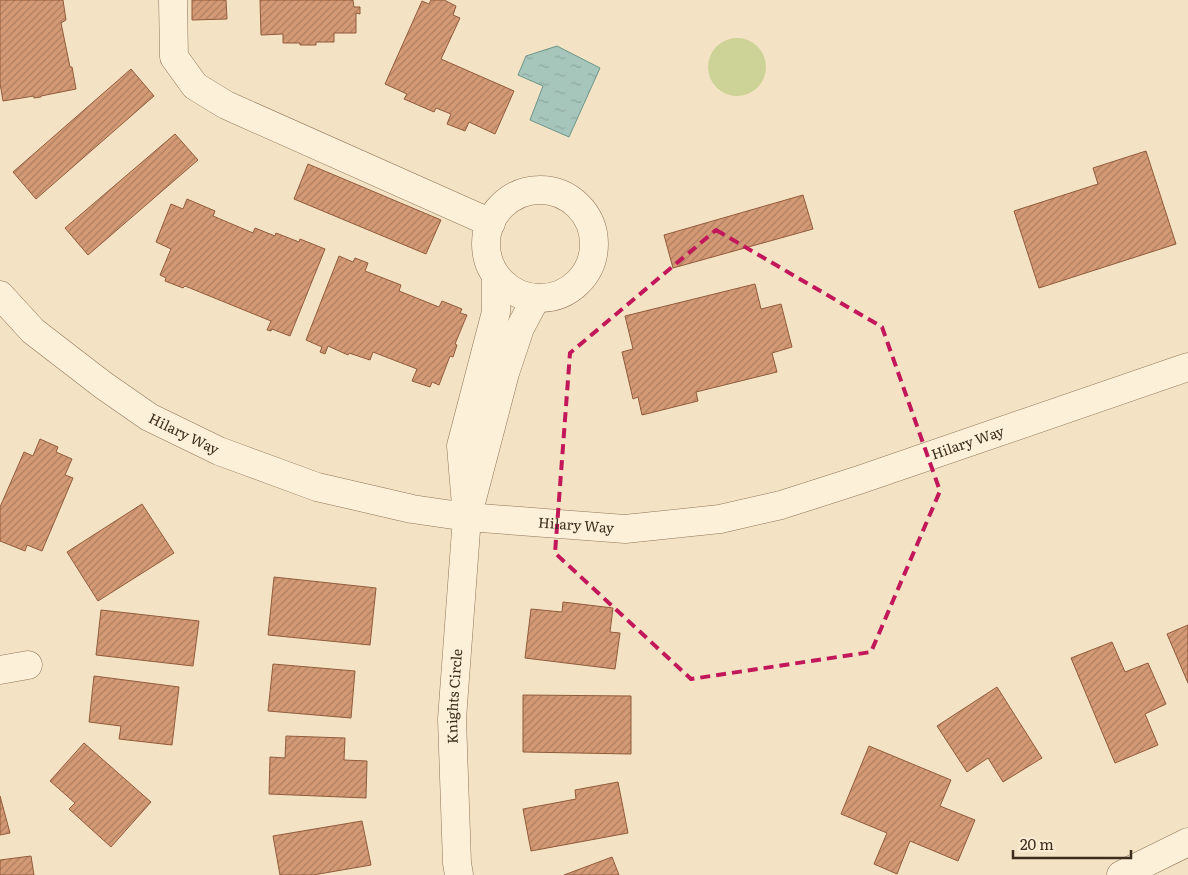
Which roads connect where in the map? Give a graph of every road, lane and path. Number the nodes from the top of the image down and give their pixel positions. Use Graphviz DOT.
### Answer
graph roads {
  1 [pos="173,0"];
  2 [pos="491,223"];
  3 [pos="496,276"];
  4 [pos="0,295"];
  5 [pos="536,298"];
  6 [pos="1188,367"];
  7 [pos="467,517"];
  8 [pos="28,665"];
  9 [pos="0,670"];
  10 [pos="1188,842"];
  11 [pos="459,875"];
  12 [pos="1121,875"];
  1 -- 2 [label="street"];
  2 -- 3 [label="street"];
  2 -- 5 [label="street"];
  3 -- 5 [label="street"];
  3 -- 7 [label="street"];
  4 -- 7 [label="street, Hilary Way"];
  5 -- 7 [label="street"];
  6 -- 7 [label="street, Hilary Way"];
  7 -- 11 [label="street, Knights Circle"];
  8 -- 9 [label="street"];
  10 -- 12 [label="street"];
}
